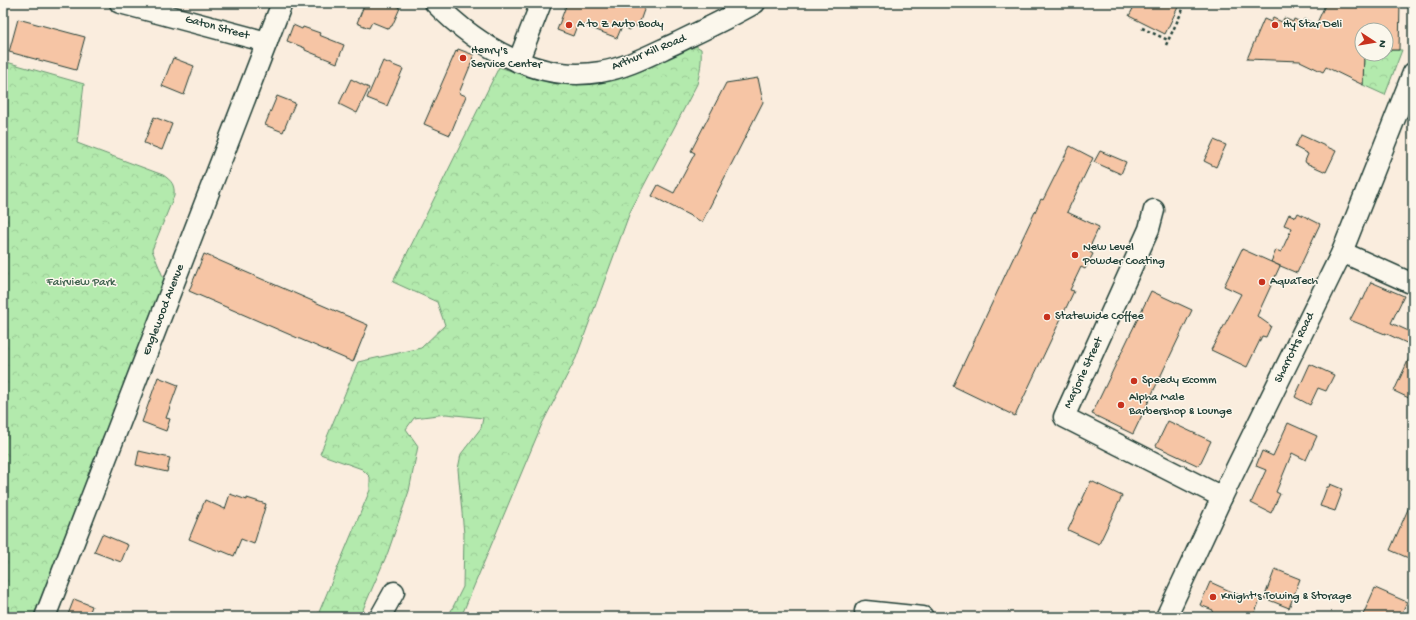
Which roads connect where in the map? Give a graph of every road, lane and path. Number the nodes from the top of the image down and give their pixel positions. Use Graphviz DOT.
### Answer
graph roads {
  1 [pos="120,3"];
  2 [pos="282,3"];
  3 [pos="435,3"];
  4 [pos="541,3"];
  5 [pos="755,3"];
  6 [pos="1186,3"];
  7 [pos="1142,28"];
  8 [pos="1168,40"];
  9 [pos="267,42"];
  10 [pos="1166,45"];
  11 [pos="518,62"];
  12 [pos="1413,73"];
  13 [pos="1154,210"];
  14 [pos="1342,252"];
  15 [pos="1413,284"];
  16 [pos="1222,497"];
  17 [pos="394,592"];
  18 [pos="865,611"];
  19 [pos="45,617"];
  20 [pos="380,617"];
  21 [pos="923,617"];
  22 [pos="1166,617"];
  1 -- 9 [label="street, Gaton Street"];
  2 -- 9 [label="street, Englewood Avenue"];
  3 -- 11 [label="street, Arthur Kill Road"];
  4 -- 11 [label="street"];
  5 -- 11 [label="street, Arthur Kill Road"];
  6 -- 8 [label="path"];
  7 -- 8 [label="path"];
  8 -- 10 [label="path"];
  9 -- 19 [label="street, Englewood Avenue"];
  12 -- 14 [label="street, Sharrotts Road"];
  13 -- 16 [label="street, Marjorie Street"];
  14 -- 15 [label="street"];
  14 -- 16 [label="street, Sharrotts Road"];
  16 -- 22 [label="street, Sharrotts Road"];
  17 -- 20 [label="street"];
  18 -- 21 [label="street"];
}
